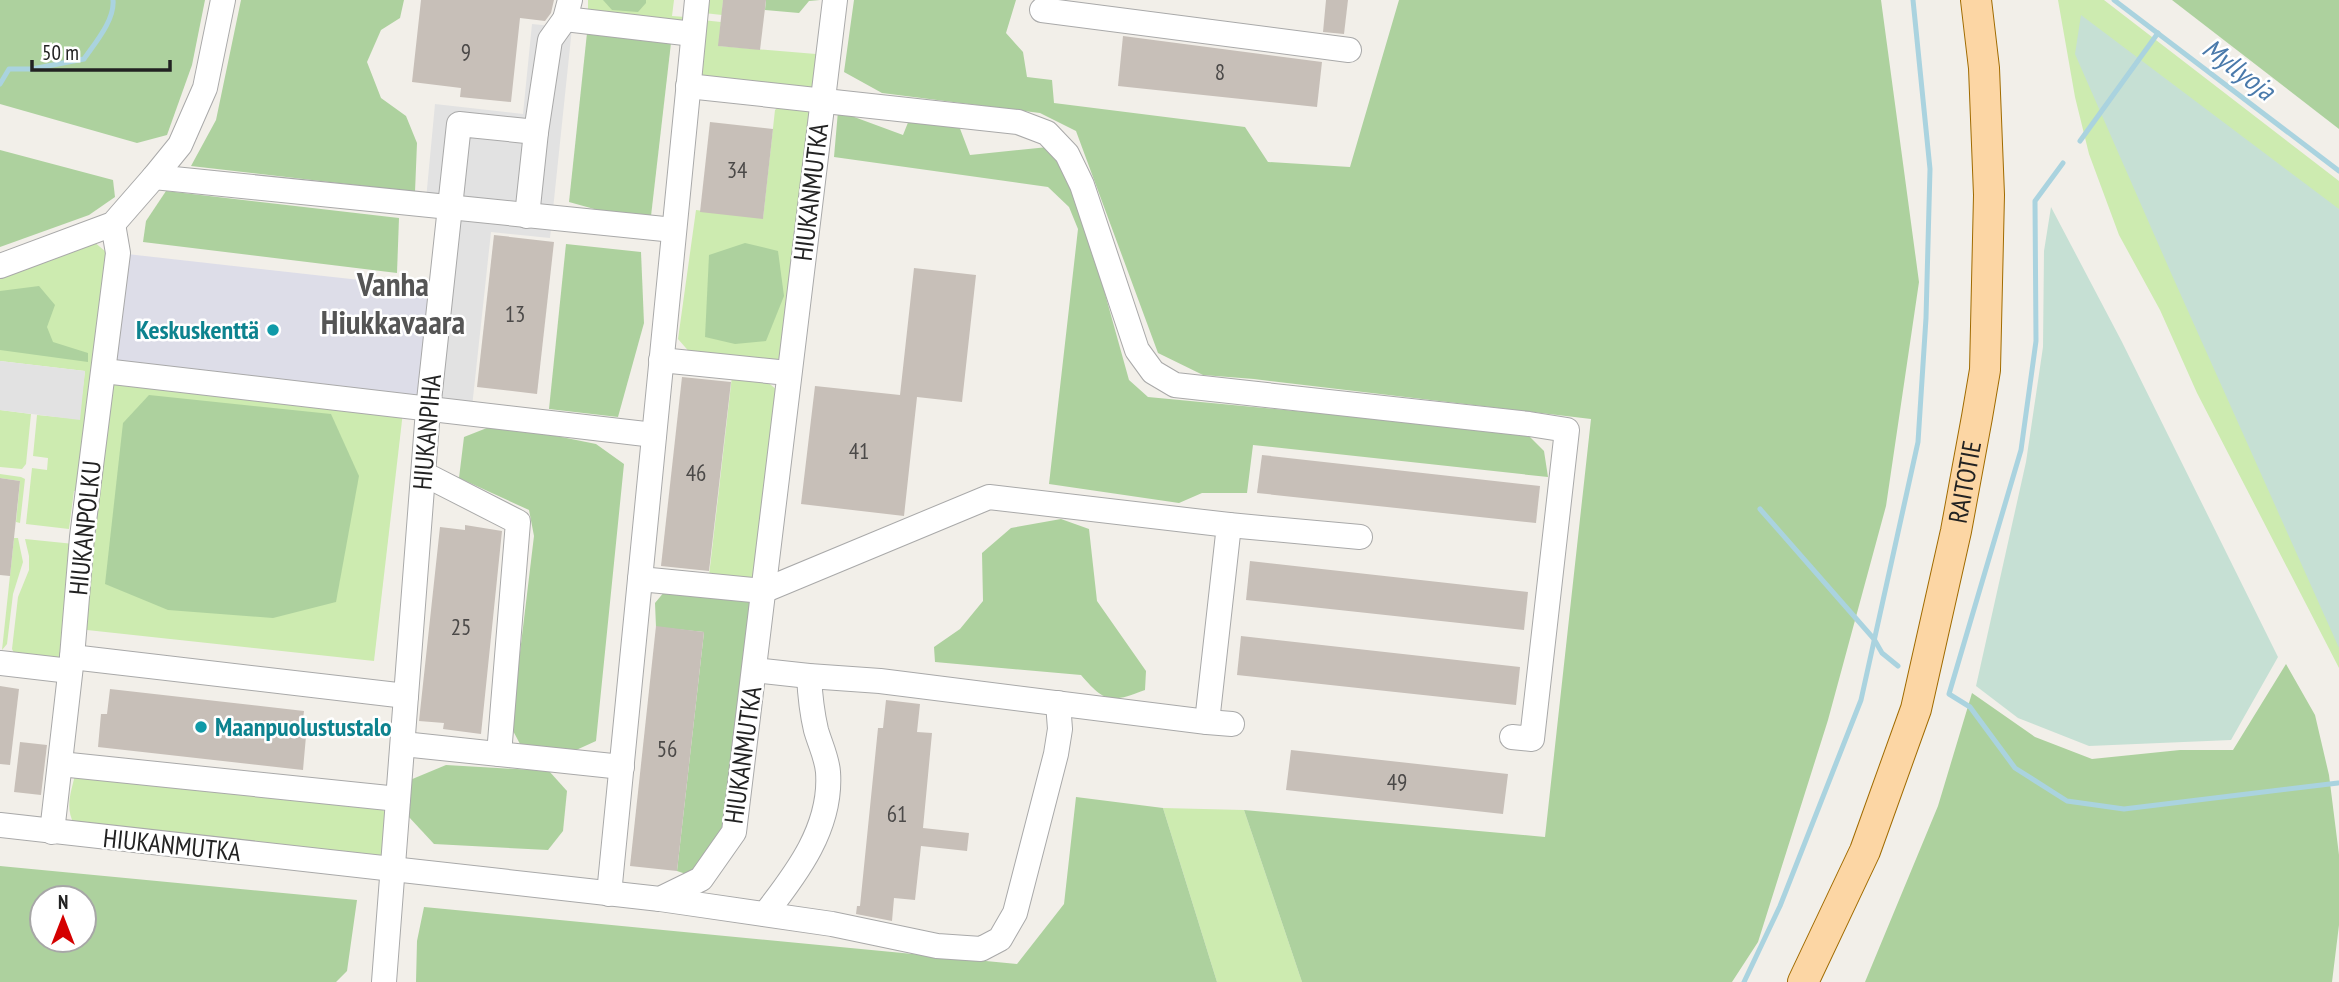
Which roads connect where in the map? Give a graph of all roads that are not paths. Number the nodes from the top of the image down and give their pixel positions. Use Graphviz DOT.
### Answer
graph roads {
  1 [pos="223,0"];
  2 [pos="697,0"];
  3 [pos="835,0"];
  4 [pos="1976,0"];
  5 [pos="567,10"];
  6 [pos="1042,10"];
  7 [pos="694,34"];
  8 [pos="1349,50"];
  9 [pos="688,86"];
  10 [pos="822,99"];
  11 [pos="536,132"];
  12 [pos="154,177"];
  13 [pos="450,207"];
  14 [pos="527,216"];
  15 [pos="113,224"];
  16 [pos="674,230"];
  17 [pos="0,266"];
  18 [pos="662,360"];
  19 [pos="104,371"];
  20 [pos="788,373"];
  21 [pos="428,410"];
  22 [pos="654,435"];
  23 [pos="424,474"];
  24 [pos="1229,525"];
  25 [pos="1360,537"];
  26 [pos="640,579"];
  27 [pos="763,591"];
  28 [pos="0,663"];
  29 [pos="71,664"];
  30 [pos="754,670"];
  31 [pos="809,676"];
  32 [pos="406,696"];
  33 [pos="1058,703"];
  34 [pos="1207,722"];
  35 [pos="1232,724"];
  36 [pos="1512,737"];
  37 [pos="402,744"];
  38 [pos="499,754"];
  39 [pos="60,764"];
  40 [pos="622,767"];
  41 [pos="398,799"];
  42 [pos="0,825"];
  43 [pos="52,832"];
  44 [pos="393,869"];
  45 [pos="609,894"];
  46 [pos="660,899"];
  47 [pos="765,914"];
  48 [pos="384,982"];
  49 [pos="1806,982"];
  1 -- 12 [label="street"];
  2 -- 7 [label="street"];
  3 -- 10 [label="street, HIUKANMUTKA"];
  4 -- 49 [label="main road, RAITOTIE"];
  5 -- 7 [label="street"];
  5 -- 11 [label="street"];
  6 -- 8 [label="street"];
  7 -- 9 [label="street"];
  9 -- 10 [label="street"];
  9 -- 16 [label="street"];
  10 -- 20 [label="street, HIUKANMUTKA"];
  10 -- 36 [label="street"];
  11 -- 13 [label="street, HIUKANPIHA"];
  11 -- 14 [label="street"];
  12 -- 13 [label="street"];
  12 -- 15 [label="street"];
  13 -- 14 [label="street"];
  13 -- 21 [label="street, HIUKANPIHA"];
  14 -- 16 [label="street"];
  15 -- 17 [label="street"];
  15 -- 19 [label="street, HIUKANPOLKU"];
  16 -- 18 [label="street"];
  18 -- 20 [label="street"];
  18 -- 22 [label="street"];
  19 -- 21 [label="street"];
  19 -- 29 [label="street, HIUKANPOLKU"];
  20 -- 27 [label="street, HIUKANMUTKA"];
  21 -- 22 [label="street"];
  21 -- 23 [label="street, HIUKANPIHA"];
  22 -- 26 [label="street"];
  23 -- 32 [label="street, HIUKANPIHA"];
  23 -- 38 [label="street"];
  24 -- 25 [label="street"];
  24 -- 27 [label="street"];
  24 -- 34 [label="street"];
  26 -- 27 [label="street"];
  26 -- 40 [label="street"];
  27 -- 30 [label="street, HIUKANMUTKA"];
  28 -- 29 [label="street"];
  29 -- 32 [label="street"];
  29 -- 39 [label="street, HIUKANPOLKU"];
  30 -- 31 [label="street"];
  30 -- 46 [label="street, HIUKANMUTKA"];
  31 -- 33 [label="street"];
  31 -- 47 [label="street"];
  32 -- 37 [label="street, HIUKANPIHA"];
  33 -- 34 [label="street"];
  33 -- 47 [label="street"];
  34 -- 35 [label="street"];
  37 -- 38 [label="street"];
  37 -- 41 [label="street, HIUKANPIHA"];
  38 -- 40 [label="street"];
  39 -- 41 [label="street"];
  39 -- 43 [label="street, HIUKANPOLKU"];
  40 -- 45 [label="street"];
  41 -- 44 [label="street, HIUKANPIHA"];
  42 -- 43 [label="street, HIUKANMUTKA"];
  43 -- 44 [label="street, HIUKANMUTKA"];
  44 -- 45 [label="street, HIUKANMUTKA"];
  44 -- 48 [label="street, HIUKANPIHA"];
  45 -- 46 [label="street, HIUKANMUTKA"];
  46 -- 47 [label="street"];
}
